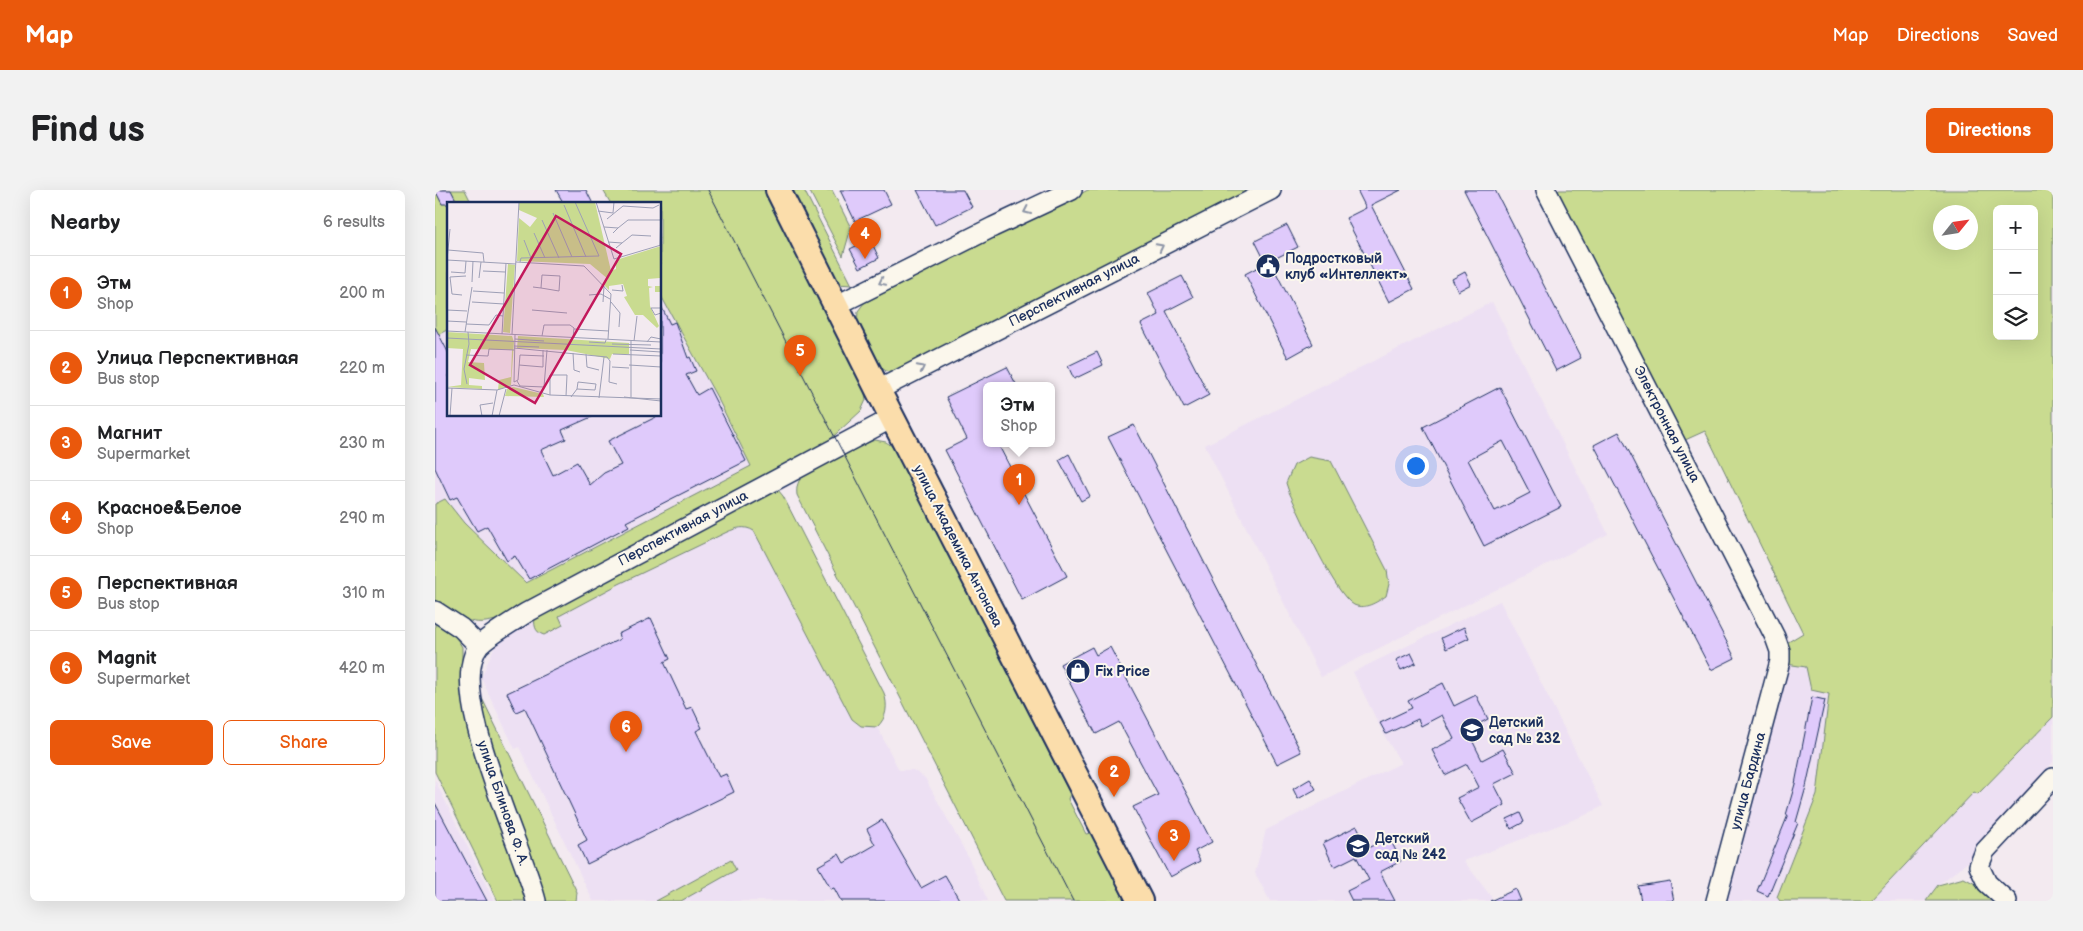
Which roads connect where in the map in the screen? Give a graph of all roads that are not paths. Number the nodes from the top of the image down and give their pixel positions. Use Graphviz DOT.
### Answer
graph roads {
  1 [pos="778,190"];
  2 [pos="1072,190"];
  3 [pos="1271,190"];
  4 [pos="1546,190"];
  5 [pos="835,306"];
  6 [pos="877,390"];
  7 [pos="892,418"];
  8 [pos="435,611"];
  9 [pos="479,646"];
  10 [pos="1780,661"];
  11 [pos="2053,778"];
  12 [pos="536,901"];
  13 [pos="1140,901"];
  14 [pos="1716,901"];
  15 [pos="2007,901"];
  1 -- 5 [label="main road, улица Академика Антонова"];
  2 -- 5 [label="street, one-way"];
  6 -- 3 [label="street, Перспективная улица, one-way"];
  4 -- 10 [label="street, Электронная улица"];
  5 -- 6 [label="main road, улица Академика Антонова"];
  6 -- 7 [label="main road, улица Академика Антонова"];
  7 -- 9 [label="street, Перспективная улица"];
  7 -- 13 [label="main road, улица Академика Антонова"];
  8 -- 9 [label="street"];
  9 -- 12 [label="street, улица Блинова Ф. А."];
  10 -- 14 [label="street, улица Бардина"];
  11 -- 15 [label="street"];
}
